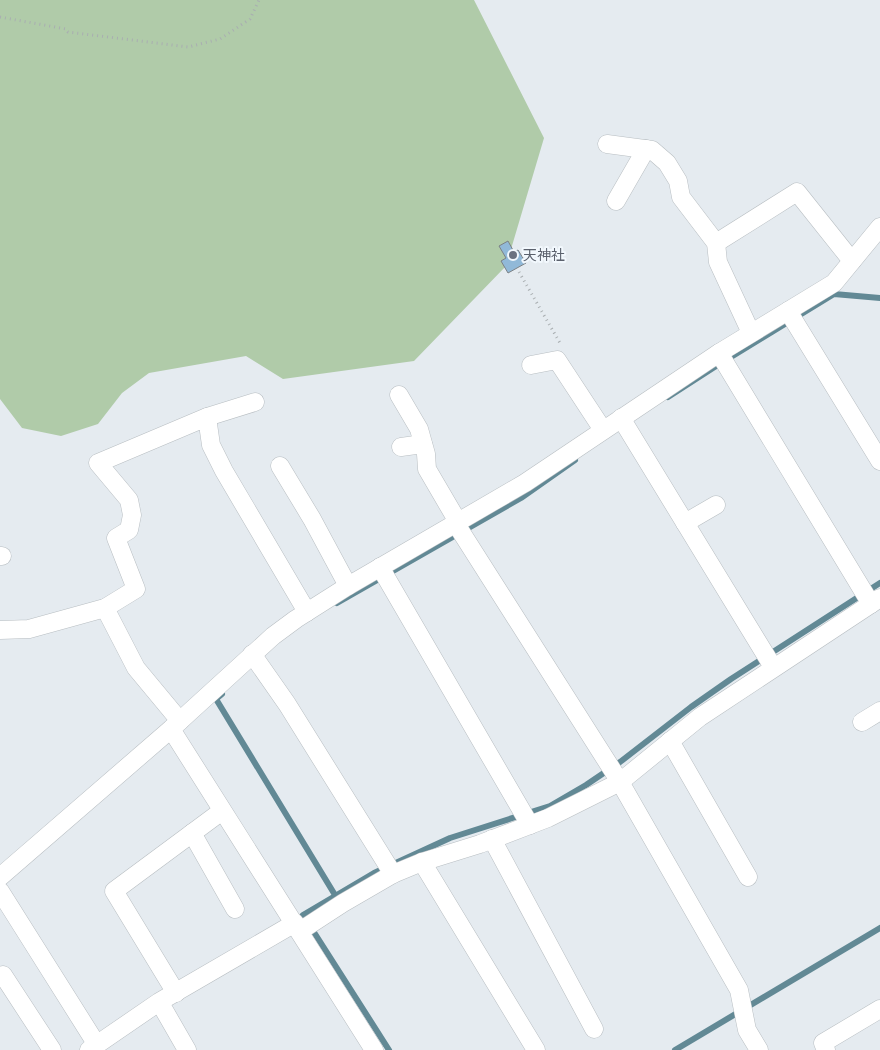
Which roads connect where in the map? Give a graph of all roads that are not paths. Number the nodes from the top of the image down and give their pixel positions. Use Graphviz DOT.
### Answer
graph roads {
  1 [pos="607,144"];
  2 [pos="646,149"];
  3 [pos="616,201"];
  4 [pos="880,227"];
  5 [pos="716,243"];
  6 [pos="852,261"];
  7 [pos="792,317"];
  8 [pos="751,333"];
  9 [pos="722,359"];
  10 [pos="531,365"];
  11 [pos="584,385"];
  12 [pos="398,395"];
  13 [pos="255,402"];
  14 [pos="207,417"];
  15 [pos="617,425"];
  16 [pos="423,444"];
  17 [pos="401,447"];
  18 [pos="880,461"];
  19 [pos="280,466"];
  20 [pos="716,505"];
  21 [pos="685,523"];
  22 [pos="459,528"];
  23 [pos="383,573"];
  24 [pos="348,586"];
  25 [pos="870,597"];
  26 [pos="105,608"];
  27 [pos="307,612"];
  28 [pos="0,630"];
  29 [pos="255,658"];
  30 [pos="768,660"];
  31 [pos="880,711"];
  32 [pos="862,722"];
  33 [pos="176,725"];
  34 [pos="670,741"];
  35 [pos="614,772"];
  36 [pos="222,810"];
  37 [pos="527,818"];
  38 [pos="192,833"];
  39 [pos="492,839"];
  40 [pos="422,862"];
  41 [pos="389,869"];
  42 [pos="0,877"];
  43 [pos="748,877"];
  44 [pos="0,891"];
  45 [pos="236,909"];
  46 [pos="303,926"];
  47 [pos="3,975"];
  48 [pos="176,993"];
  49 [pos="880,1009"];
  50 [pos="164,1010"];
  51 [pos="594,1029"];
  52 [pos="93,1048"];
  53 [pos="52,1050"];
  54 [pos="188,1050"];
  55 [pos="374,1050"];
  56 [pos="536,1050"];
  57 [pos="759,1050"];
  58 [pos="826,1050"];
  1 -- 2 [label="street"];
  2 -- 3 [label="street"];
  2 -- 5 [label="street"];
  4 -- 6 [label="street"];
  5 -- 6 [label="street"];
  5 -- 8 [label="street"];
  6 -- 7 [label="street"];
  7 -- 8 [label="street"];
  7 -- 18 [label="street"];
  8 -- 9 [label="street"];
  9 -- 15 [label="street"];
  9 -- 25 [label="street"];
  10 -- 15 [label="street"];
  11 -- 15 [label="street"];
  12 -- 16 [label="street"];
  13 -- 14 [label="street"];
  14 -- 26 [label="street"];
  14 -- 27 [label="street"];
  15 -- 21 [label="street"];
  15 -- 22 [label="street"];
  16 -- 17 [label="street"];
  16 -- 22 [label="street"];
  19 -- 24 [label="street"];
  20 -- 21 [label="street"];
  21 -- 30 [label="street"];
  22 -- 23 [label="street"];
  22 -- 35 [label="street"];
  23 -- 24 [label="street"];
  23 -- 37 [label="street"];
  24 -- 27 [label="street"];
  25 -- 30 [label="street"];
  26 -- 28 [label="street"];
  26 -- 33 [label="street"];
  27 -- 29 [label="street"];
  29 -- 33 [label="street"];
  29 -- 41 [label="street"];
  30 -- 34 [label="street"];
  31 -- 32 [label="street"];
  33 -- 36 [label="street"];
  33 -- 42 [label="street"];
  34 -- 35 [label="street"];
  34 -- 43 [label="street"];
  35 -- 37 [label="street"];
  35 -- 57 [label="street"];
  36 -- 38 [label="street"];
  36 -- 46 [label="street"];
  37 -- 39 [label="street"];
  38 -- 45 [label="street"];
  38 -- 48 [label="street"];
  39 -- 40 [label="street"];
  39 -- 51 [label="street"];
  40 -- 41 [label="street"];
  40 -- 56 [label="street"];
  41 -- 46 [label="street"];
  44 -- 52 [label="street"];
  46 -- 48 [label="street"];
  46 -- 55 [label="street"];
  47 -- 53 [label="street"];
  48 -- 52 [label="street"];
  49 -- 58 [label="street"];
  50 -- 54 [label="street"];
}
